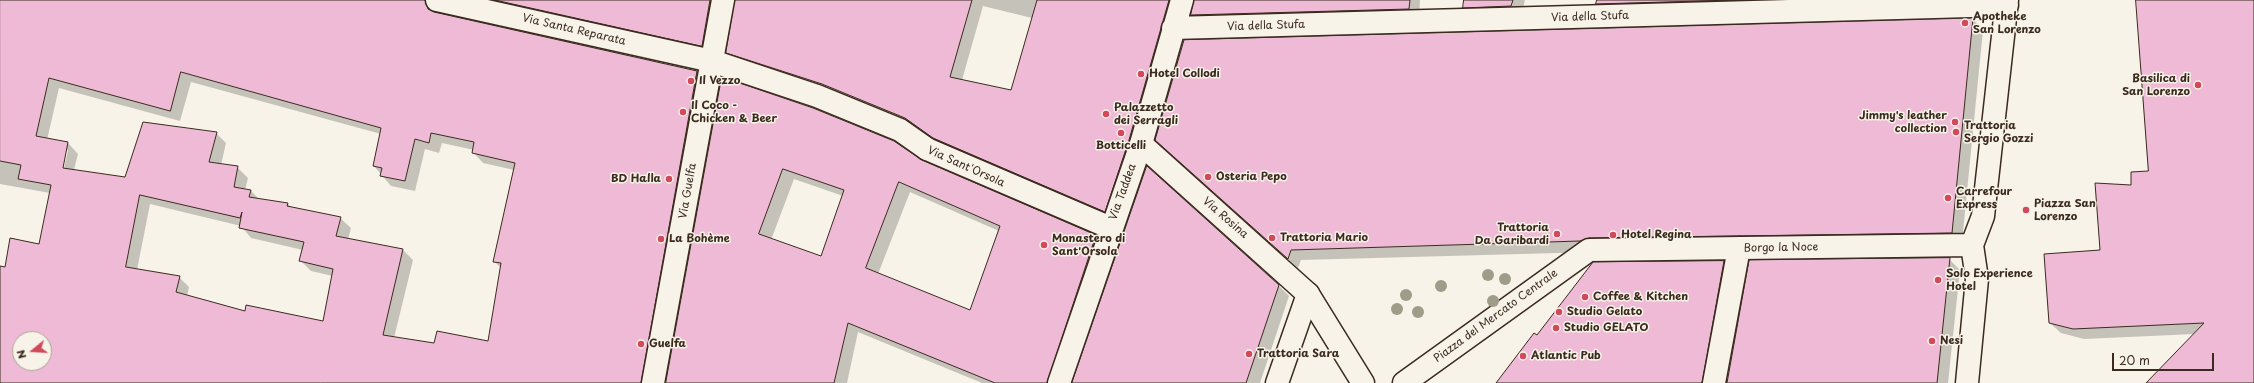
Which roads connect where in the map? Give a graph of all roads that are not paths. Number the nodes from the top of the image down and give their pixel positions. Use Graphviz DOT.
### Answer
graph roads {
  1 [pos="437,0"];
  2 [pos="722,0"];
  3 [pos="1182,0"];
  4 [pos="2007,3"];
  5 [pos="1173,28"];
  6 [pos="712,61"];
  7 [pos="1141,144"];
  8 [pos="1110,228"];
  9 [pos="1972,245"];
  10 [pos="1739,248"];
  11 [pos="1589,250"];
  12 [pos="1308,294"];
  13 [pos="653,383"];
  14 [pos="1059,383"];
  15 [pos="1277,383"];
  16 [pos="1363,383"];
  17 [pos="1404,383"];
  18 [pos="1714,383"];
  19 [pos="1967,383"];
  1 -- 6 [label="street, Via Santa Reparata"];
  2 -- 6 [label="street, Via Guelfa"];
  3 -- 5 [label="street, Via Taddea"];
  4 -- 5 [label="street, Via della Stufa"];
  4 -- 9 [label="street"];
  5 -- 7 [label="street, Via Taddea"];
  6 -- 8 [label="street, Via Sant'Orsola"];
  6 -- 13 [label="street, Via Guelfa"];
  7 -- 8 [label="street, Via Taddea"];
  7 -- 12 [label="street, Via Rosina"];
  8 -- 14 [label="street, Via Taddea"];
  9 -- 10 [label="street, Borgo la Noce"];
  9 -- 19 [label="street"];
  10 -- 11 [label="street, Borgo la Noce"];
  10 -- 18 [label="street"];
  11 -- 17 [label="street, Piazza del Mercato Centrale"];
  12 -- 15 [label="street"];
  12 -- 16 [label="street"];
}
